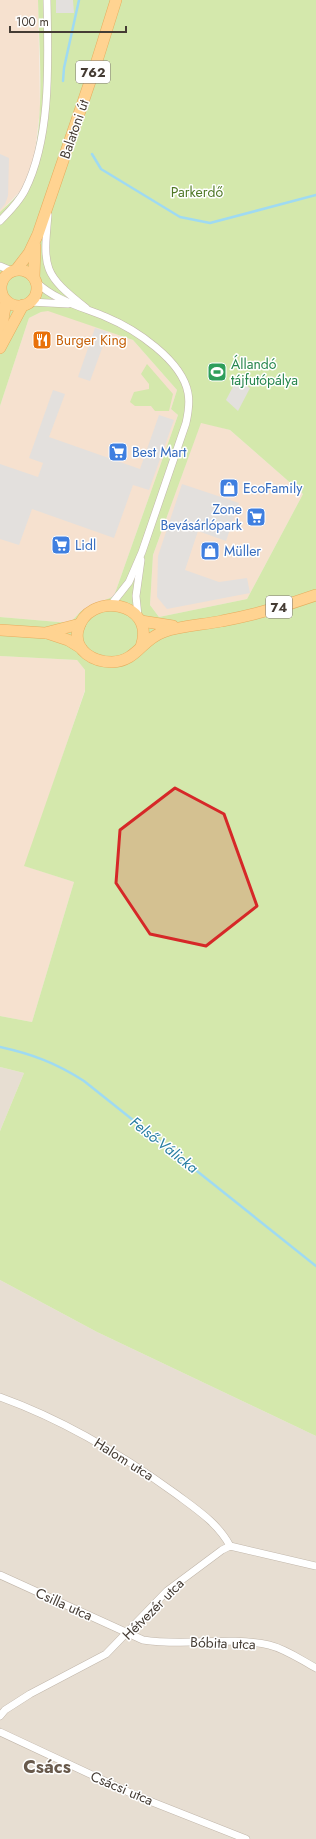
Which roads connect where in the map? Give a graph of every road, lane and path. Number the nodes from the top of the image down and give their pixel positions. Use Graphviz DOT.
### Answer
graph roads {
  1 [pos="47,0"];
  2 [pos="116,0"];
  3 [pos="49,202"];
  4 [pos="0,221"];
  5 [pos="38,234"];
  6 [pos="0,266"];
  7 [pos="14,271"];
  8 [pos="35,280"];
  9 [pos="1,284"];
  10 [pos="6,300"];
  11 [pos="27,304"];
  12 [pos="71,304"];
  13 [pos="91,311"];
  14 [pos="0,339"];
  15 [pos="0,348"];
  16 [pos="142,552"];
  17 [pos="316,596"];
  18 [pos="110,606"];
  19 [pos="139,618"];
  20 [pos="80,624"];
  21 [pos="180,627"];
  22 [pos="0,630"];
  23 [pos="45,633"];
  24 [pos="141,647"];
  25 [pos="81,648"];
  26 [pos="0,1397"];
  27 [pos="230,1546"];
  28 [pos="316,1566"];
  29 [pos="0,1575"];
  30 [pos="128,1632"];
  31 [pos="316,1668"];
  32 [pos="0,1716"];
  33 [pos="1,1735"];
  34 [pos="246,1839"];
  1 -- 4 [label="street"];
  2 -- 3 [label="main road, Balatoni út / 762"];
  3 -- 5 [label="main road, Balatoni út / 762"];
  3 -- 13 [label="street"];
  5 -- 7 [label="main road, Balatoni út / 762"];
  5 -- 8 [label="main road, Balatoni út / 762"];
  6 -- 7 [label="street"];
  7 -- 8 [label="main road"];
  7 -- 9 [label="main road, Balatoni út / 762"];
  8 -- 11 [label="main road, Balatoni út / 762"];
  8 -- 12 [label="street"];
  9 -- 10 [label="main road, Balatoni út / 762"];
  10 -- 11 [label="main road"];
  10 -- 14 [label="main road, Balatoni út / 762"];
  11 -- 12 [label="street"];
  11 -- 15 [label="main road, Balatoni út / 762"];
  12 -- 13 [label="street"];
  13 -- 16 [label="street"];
  16 -- 18 [label="street"];
  16 -- 19 [label="street"];
  17 -- 21 [label="main road, 74"];
  18 -- 19 [label="main road, 74"];
  18 -- 20 [label="main road, 74"];
  19 -- 21 [label="main road, 74"];
  19 -- 24 [label="main road"];
  20 -- 23 [label="main road, 74"];
  20 -- 25 [label="main road"];
  21 -- 24 [label="main road, 74"];
  22 -- 23 [label="main road, 74"];
  23 -- 25 [label="main road, 74"];
  24 -- 25 [label="main road, 74"];
  26 -- 27 [label="street, Halom utca"];
  27 -- 28 [label="street"];
  27 -- 30 [label="street, Hétvezér utca"];
  29 -- 30 [label="street, Csilla utca"];
  30 -- 31 [label="street, Bóbita utca"];
  30 -- 32 [label="street, Hétvezér utca"];
  33 -- 34 [label="street, Csácsi utca"];
}
